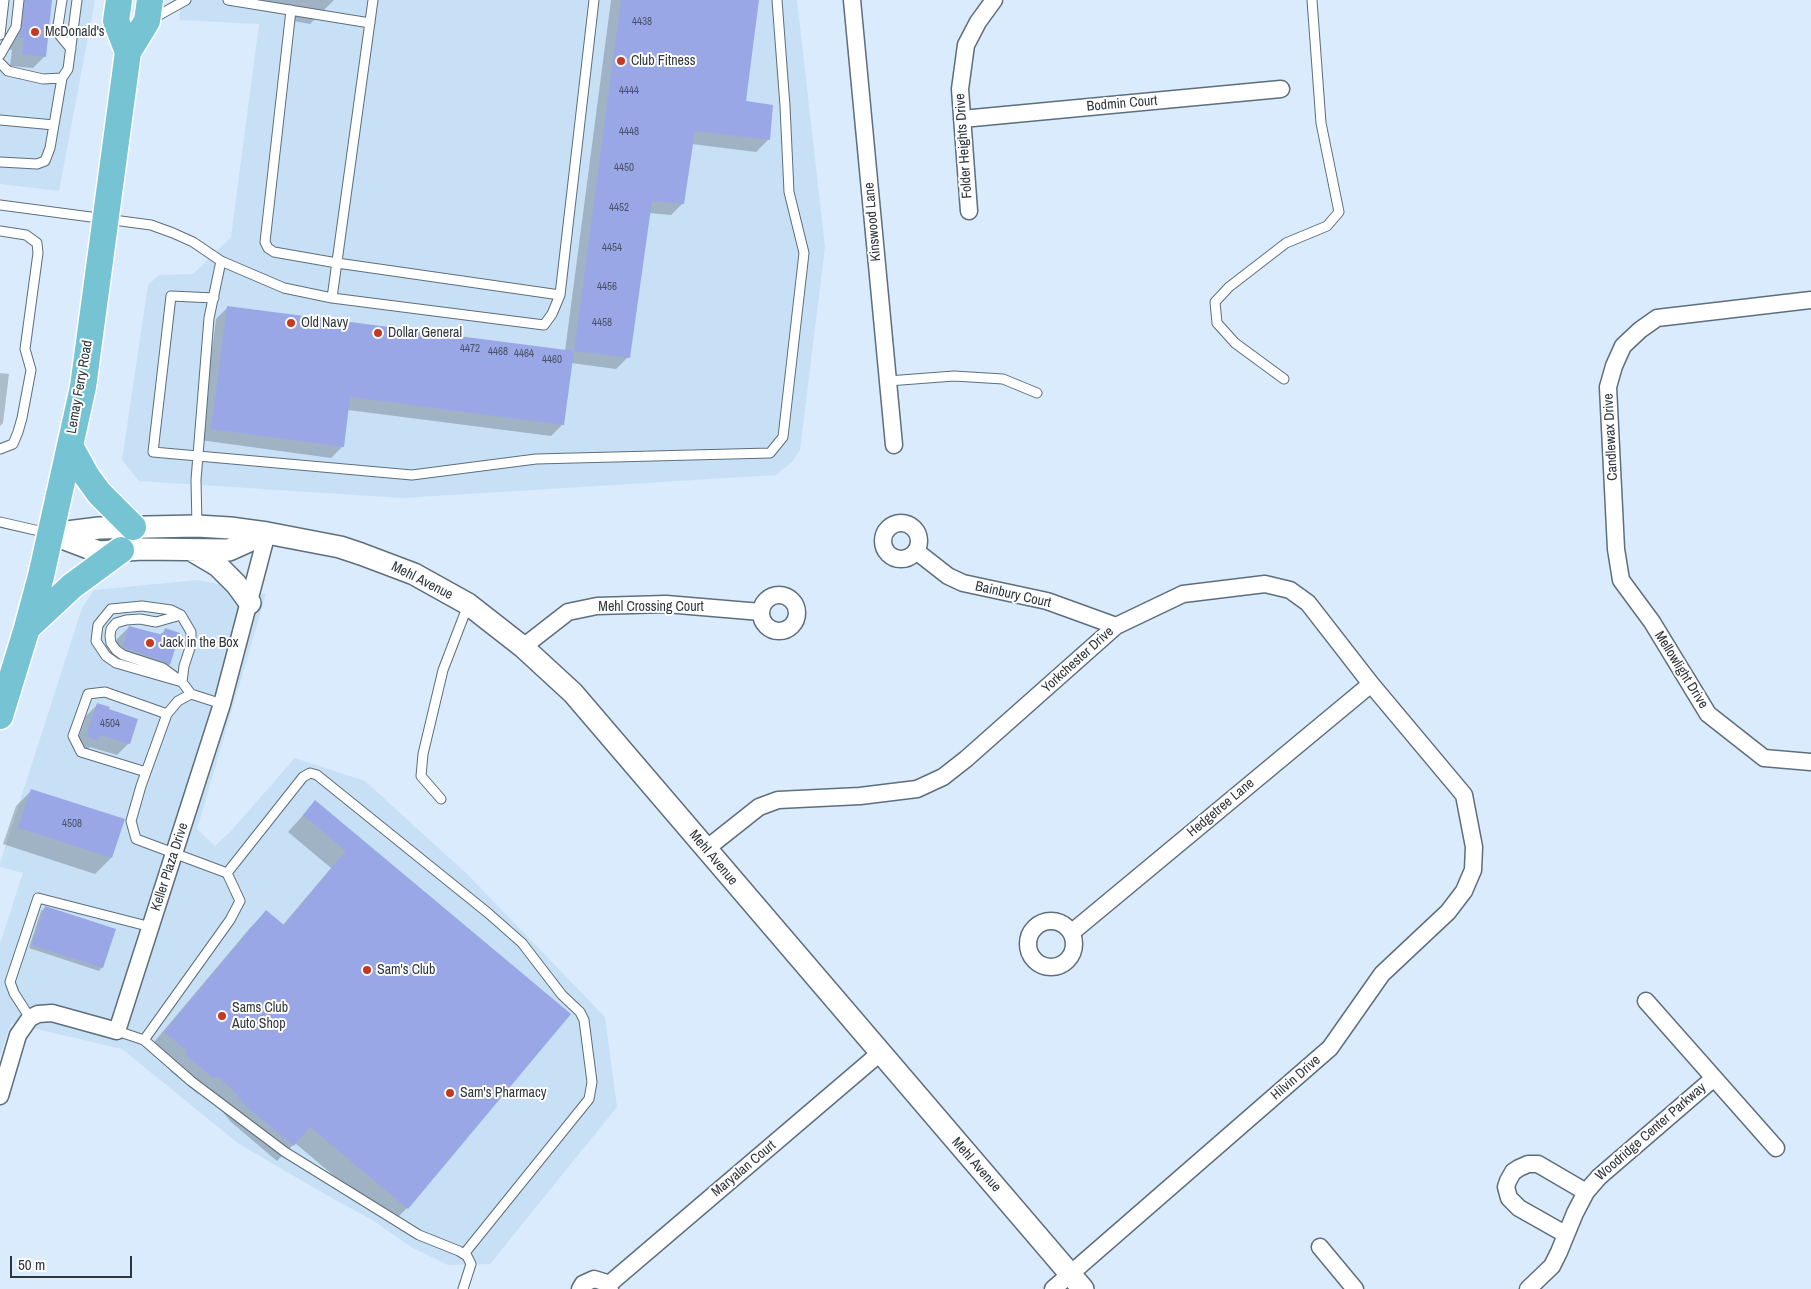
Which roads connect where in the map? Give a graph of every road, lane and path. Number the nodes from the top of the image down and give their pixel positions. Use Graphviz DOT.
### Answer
graph roads {
  1 [pos="4,0"];
  2 [pos="19,0"];
  3 [pos="62,0"];
  4 [pos="77,0"];
  5 [pos="119,0"];
  6 [pos="186,0"];
  7 [pos="228,0"];
  8 [pos="373,0"];
  9 [pos="594,0"];
  10 [pos="777,0"];
  11 [pos="852,0"];
  12 [pos="994,0"];
  13 [pos="1312,0"];
  14 [pos="291,10"];
  15 [pos="149,11"];
  16 [pos="370,23"];
  17 [pos="0,35"];
  18 [pos="71,49"];
  19 [pos="128,52"];
  20 [pos="0,55"];
  21 [pos="0,64"];
  22 [pos="62,78"];
  23 [pos="1281,90"];
  24 [pos="962,119"];
  25 [pos="0,120"];
  26 [pos="54,125"];
  27 [pos="0,162"];
  28 [pos="0,205"];
  29 [pos="969,211"];
  30 [pos="105,219"];
  31 [pos="0,231"];
  32 [pos="221,261"];
  33 [pos="337,263"];
  34 [pos="560,295"];
  35 [pos="214,298"];
  36 [pos="332,298"];
  37 [pos="1811,300"];
  38 [pos="1284,379"];
  39 [pos="888,381"];
  40 [pos="1037,393"];
  41 [pos="894,445"];
  42 [pos="70,446"];
  43 [pos="0,449"];
  44 [pos="198,456"];
  45 [pos="0,522"];
  46 [pos="197,526"];
  47 [pos="133,527"];
  48 [pos="267,533"];
  49 [pos="51,534"];
  50 [pos="121,550"];
  51 [pos="191,550"];
  52 [pos="916,551"];
  53 [pos="1621,580"];
  54 [pos="250,603"];
  55 [pos="468,604"];
  56 [pos="761,612"];
  57 [pos="181,615"];
  58 [pos="1116,626"];
  59 [pos="27,628"];
  60 [pos="523,647"];
  61 [pos="182,682"];
  62 [pos="1370,684"];
  63 [pos="191,694"];
  64 [pos="222,704"];
  65 [pos="166,714"];
  66 [pos="0,716"];
  67 [pos="1811,762"];
  68 [pos="146,772"];
  69 [pos="440,799"];
  70 [pos="1474,847"];
  71 [pos="706,849"];
  72 [pos="175,853"];
  73 [pos="227,873"];
  74 [pos="151,927"];
  75 [pos="1070,933"];
  76 [pos="1646,1001"];
  77 [pos="30,1018"];
  78 [pos="117,1031"];
  79 [pos="144,1040"];
  80 [pos="880,1053"];
  81 [pos="1714,1078"];
  82 [pos="0,1096"];
  83 [pos="1776,1148"];
  84 [pos="1586,1192"];
  85 [pos="1566,1234"];
  86 [pos="1320,1248"];
  87 [pos="464,1254"];
  88 [pos="1076,1281"];
  89 [pos="609,1287"];
  90 [pos="463,1289"];
  91 [pos="580,1289"];
  92 [pos="1053,1289"];
  93 [pos="1355,1289"];
  94 [pos="1528,1289"];
  1 -- 17 [label="lane"];
  2 -- 20 [label="lane"];
  3 -- 18 [label="lane"];
  4 -- 18 [label="lane"];
  5 -- 19 [label="main road, Lemay Ferry Road"];
  6 -- 15 [label="lane"];
  7 -- 14 [label="lane"];
  8 -- 16 [label="lane"];
  9 -- 34 [label="lane"];
  10 -- 44 [label="lane"];
  11 -- 39 [label="street, Kinswood Lane"];
  12 -- 24 [label="street, Folder Heights Drive"];
  13 -- 38 [label="lane"];
  14 -- 16 [label="lane"];
  14 -- 33 [label="lane"];
  15 -- 19 [label="main road, Lemay Ferry Road"];
  16 -- 33 [label="lane"];
  18 -- 22 [label="lane"];
  19 -- 30 [label="main road, Lemay Ferry Road"];
  21 -- 22 [label="lane"];
  22 -- 26 [label="lane"];
  23 -- 24 [label="street, Bodmin Court"];
  24 -- 29 [label="street, Folder Heights Drive"];
  25 -- 26 [label="lane"];
  26 -- 27 [label="lane"];
  28 -- 30 [label="lane"];
  30 -- 32 [label="lane"];
  30 -- 42 [label="main road, Lemay Ferry Road"];
  31 -- 43 [label="lane"];
  32 -- 35 [label="lane"];
  32 -- 36 [label="lane"];
  33 -- 34 [label="lane"];
  33 -- 36 [label="lane"];
  34 -- 36 [label="lane"];
  35 -- 44 [label="lane"];
  35 -- 44 [label="lane"];
  37 -- 53 [label="street, Candlewax Drive"];
  39 -- 40 [label="lane"];
  39 -- 41 [label="street, Kinswood Lane"];
  42 -- 47 [label="main road"];
  42 -- 49 [label="main road, Lemay Ferry Road"];
  44 -- 46 [label="lane"];
  45 -- 49 [label="lane"];
  46 -- 47 [label="street, Mehl Avenue"];
  46 -- 48 [label="street, Mehl Avenue"];
  47 -- 49 [label="street, Mehl Avenue"];
  48 -- 51 [label="street"];
  48 -- 54 [label="street, Keller Plaza Drive"];
  48 -- 55 [label="street, Mehl Avenue"];
  49 -- 50 [label="street"];
  49 -- 59 [label="main road, Lemay Ferry Road"];
  50 -- 51 [label="street"];
  50 -- 59 [label="main road"];
  51 -- 54 [label="street"];
  52 -- 58 [label="street, Bainbury Court"];
  53 -- 67 [label="street, Mellowlight Drive"];
  54 -- 64 [label="street, Keller Plaza Drive"];
  55 -- 60 [label="street, Mehl Avenue"];
  55 -- 69 [label="lane"];
  56 -- 60 [label="street, Mehl Crossing Court"];
  57 -- 61 [label="lane"];
  57 -- 61 [label="lane"];
  57 -- 61 [label="lane"];
  58 -- 62 [label="street, Yorkchester Drive"];
  58 -- 71 [label="street, Yorkchester Drive"];
  59 -- 66 [label="main road, Lemay Ferry Road"];
  60 -- 71 [label="street, Mehl Avenue"];
  61 -- 63 [label="lane"];
  62 -- 70 [label="street, Yorkchester Drive"];
  62 -- 75 [label="street, Hedgetree Lane"];
  63 -- 64 [label="lane"];
  63 -- 65 [label="lane"];
  64 -- 72 [label="street, Keller Plaza Drive"];
  65 -- 68 [label="lane"];
  65 -- 68 [label="lane"];
  68 -- 72 [label="lane"];
  70 -- 88 [label="street, Hilvin Drive"];
  71 -- 80 [label="street, Mehl Avenue"];
  72 -- 73 [label="lane"];
  72 -- 74 [label="street, Keller Plaza Drive"];
  73 -- 79 [label="lane"];
  73 -- 87 [label="lane"];
  74 -- 77 [label="lane"];
  74 -- 78 [label="street, Keller Plaza Drive"];
  76 -- 81 [label="street"];
  77 -- 78 [label="street"];
  77 -- 82 [label="street"];
  78 -- 79 [label="lane"];
  79 -- 87 [label="lane"];
  80 -- 88 [label="street, Mehl Avenue"];
  80 -- 89 [label="street, Maryalan Court"];
  81 -- 83 [label="street"];
  81 -- 84 [label="street, Woodridge Center Parkway"];
  84 -- 85 [label="street, Woodridge Center Parkway"];
  84 -- 85 [label="street"];
  85 -- 94 [label="street, Woodridge Center Parkway"];
  86 -- 93 [label="street"];
  87 -- 90 [label="lane"];
  88 -- 92 [label="street, Hilvin Drive"];
  89 -- 91 [label="street"];
}
